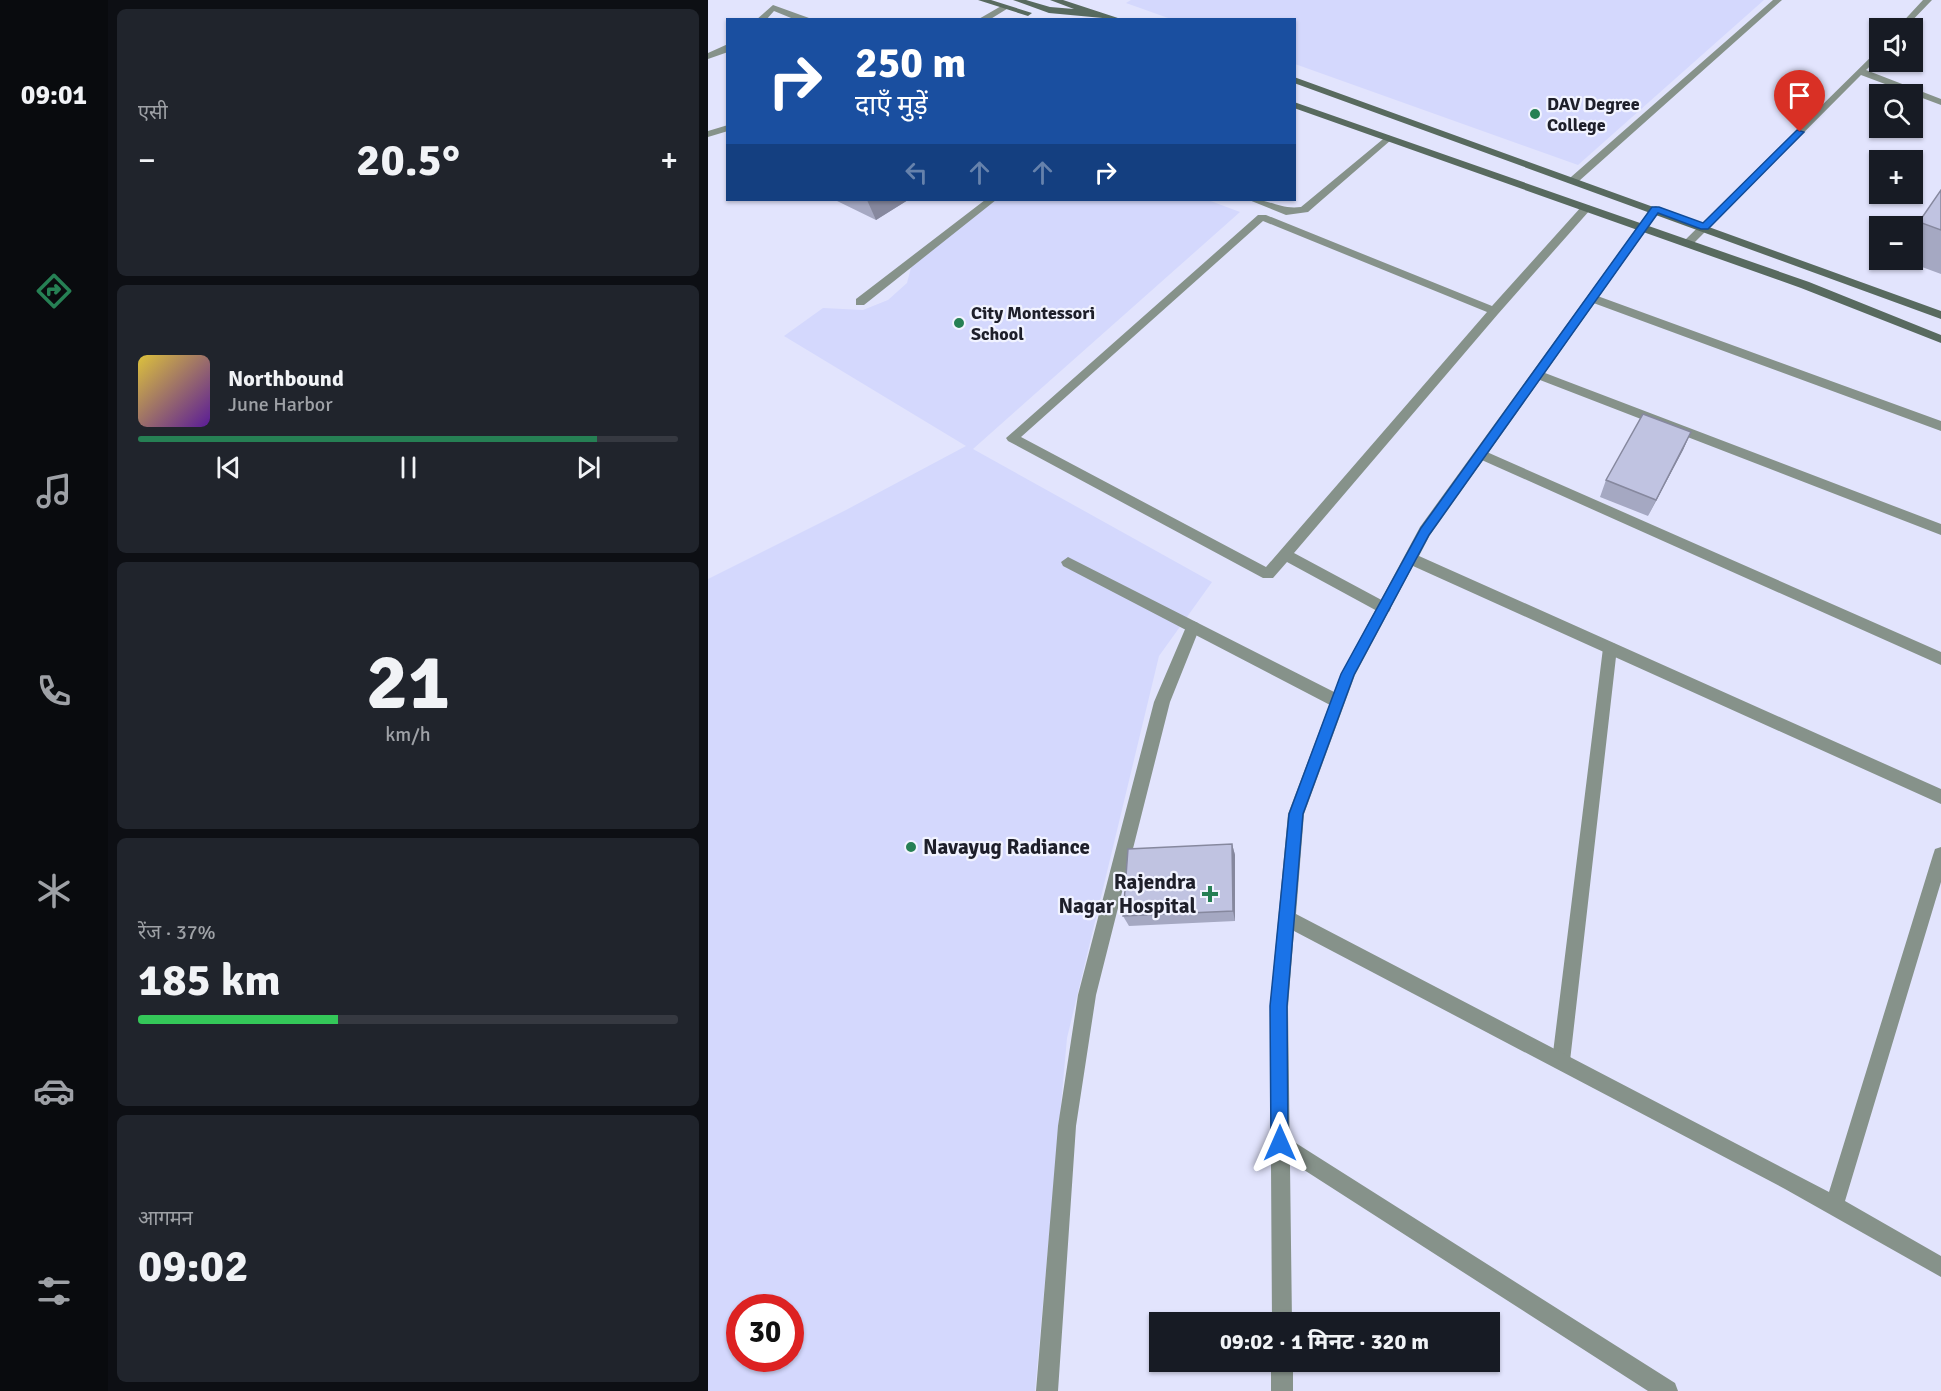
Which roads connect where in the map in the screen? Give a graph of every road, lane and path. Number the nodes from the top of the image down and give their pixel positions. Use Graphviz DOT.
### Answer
graph roads {
  1 [pos="982,0"];
  2 [pos="1018,0"];
  3 [pos="1054,0"];
  4 [pos="1778,0"];
  5 [pos="1928,0"];
  6 [pos="1006,7"];
  7 [pos="1099,13"];
  8 [pos="1049,15"];
  9 [pos="762,18"];
  10 [pos="800,18"];
  11 [pos="985,18"];
  12 [pos="1114,18"];
  13 [pos="1911,18"];
  14 [pos="726,49"];
  15 [pos="708,56"];
  16 [pos="1869,62"];
  17 [pos="1860,71"];
  18 [pos="1296,81"];
  19 [pos="1941,102"];
  20 [pos="1296,106"];
  21 [pos="726,129"];
  22 [pos="708,134"];
  23 [pos="1388,138"];
  24 [pos="1575,179"];
  25 [pos="990,201"];
  26 [pos="1257,201"];
  27 [pos="1587,208"];
  28 [pos="1656,209"];
  29 [pos="1704,226"];
  30 [pos="1642,228"];
  31 [pos="1687,244"];
  32 [pos="1592,298"];
  33 [pos="860,302"];
  34 [pos="1494,311"];
  35 [pos="1941,315"];
  36 [pos="1941,339"];
  37 [pos="1537,375"];
  38 [pos="1941,426"];
  39 [pos="1480,454"];
  40 [pos="1941,530"];
  41 [pos="1285,554"];
  42 [pos="1410,558"];
  43 [pos="1068,562"];
  44 [pos="1384,608"];
  45 [pos="1193,627"];
  46 [pos="1610,648"];
  47 [pos="1941,659"];
  48 [pos="1337,701"];
  49 [pos="1941,797"];
  50 [pos="1941,855"];
  51 [pos="1286,918"];
  52 [pos="1561,1061"];
  53 [pos="1280,1143"];
  54 [pos="1834,1206"];
  55 [pos="1941,1267"];
  56 [pos="1282,1312"];
  57 [pos="1282,1372"];
  58 [pos="1047,1391"];
  59 [pos="1282,1391"];
  60 [pos="1667,1391"];
  1 -- 6 [label="main road"];
  2 -- 8 [label="main road"];
  3 -- 7 [label="main road"];
  4 -- 24 [label="street"];
  5 -- 13 [label="street"];
  6 -- 8 [label="main road"];
  6 -- 11 [label="street"];
  7 -- 8 [label="main road"];
  7 -- 12 [label="main road"];
  9 -- 10 [label="street"];
  14 -- 15 [label="street"];
  16 -- 17 [label="street"];
  17 -- 19 [label="street"];
  17 -- 29 [label="street"];
  18 -- 24 [label="main road"];
  20 -- 23 [label="main road"];
  21 -- 22 [label="street"];
  23 -- 26 [label="street"];
  23 -- 27 [label="main road"];
  24 -- 28 [label="main road"];
  25 -- 33 [label="street"];
  27 -- 30 [label="main road"];
  27 -- 34 [label="street"];
  28 -- 29 [label="main road"];
  28 -- 30 [label="street"];
  29 -- 31 [label="street"];
  29 -- 35 [label="main road"];
  30 -- 31 [label="main road"];
  30 -- 32 [label="street"];
  31 -- 36 [label="main road"];
  32 -- 37 [label="street"];
  32 -- 38 [label="street"];
  34 -- 41 [label="street"];
  34 -- 41 [label="street"];
  37 -- 39 [label="street"];
  37 -- 40 [label="street"];
  39 -- 42 [label="street"];
  39 -- 47 [label="street"];
  41 -- 44 [label="street"];
  42 -- 44 [label="street"];
  42 -- 46 [label="street"];
  43 -- 45 [label="street"];
  44 -- 48 [label="street"];
  45 -- 48 [label="street"];
  45 -- 58 [label="street"];
  46 -- 49 [label="street"];
  46 -- 52 [label="street"];
  48 -- 51 [label="street"];
  50 -- 54 [label="street"];
  51 -- 52 [label="street"];
  51 -- 53 [label="street"];
  52 -- 54 [label="street"];
  53 -- 56 [label="street"];
  53 -- 60 [label="street"];
  54 -- 55 [label="street"];
  57 -- 59 [label="street"];
}
